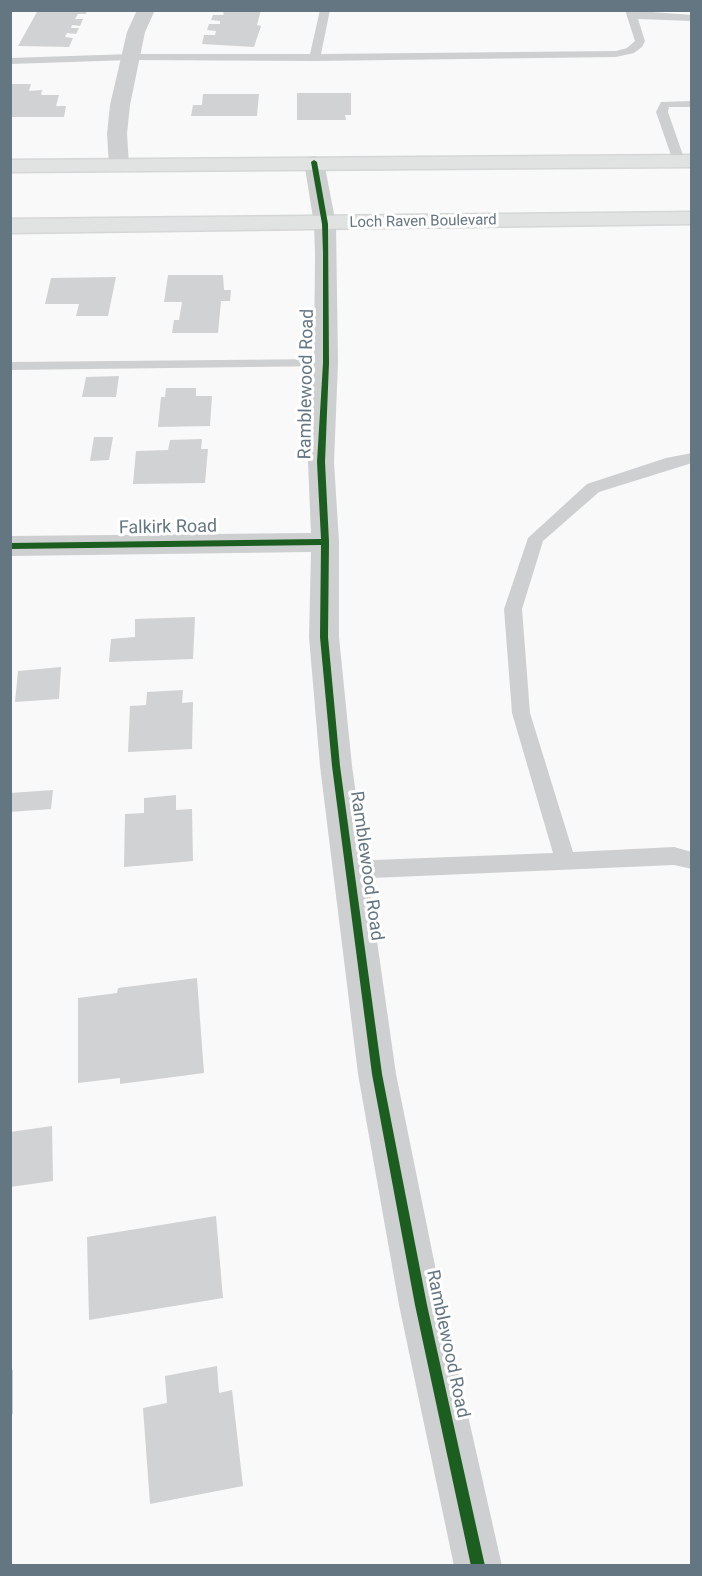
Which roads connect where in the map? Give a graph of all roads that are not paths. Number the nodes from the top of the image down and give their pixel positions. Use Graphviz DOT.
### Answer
graph roads {
  1 [pos="146,10"];
  2 [pos="325,10"];
  3 [pos="631,14"];
  4 [pos="692,18"];
  5 [pos="131,57"];
  6 [pos="315,58"];
  7 [pos="10,61"];
  8 [pos="692,104"];
  9 [pos="685,161"];
  10 [pos="314,162"];
  11 [pos="119,165"];
  12 [pos="10,166"];
  13 [pos="692,218"];
  14 [pos="325,224"];
  15 [pos="10,226"];
  16 [pos="326,363"];
  17 [pos="10,366"];
  18 [pos="692,458"];
  19 [pos="325,542"];
  20 [pos="10,546"];
  21 [pos="565,860"];
  22 [pos="692,861"];
  23 [pos="349,870"];
  24 [pos="478,1566"];
  1 -- 5 [label="street"];
  2 -- 6 [label="lane"];
  3 -- 4 [label="lane"];
  3 -- 6 [label="lane"];
  5 -- 6 [label="lane"];
  5 -- 7 [label="lane"];
  5 -- 11 [label="street"];
  8 -- 9 [label="lane"];
  9 -- 10 [label="main road"];
  10 -- 11 [label="main road"];
  10 -- 14 [label="street, Ramblewood Road"];
  11 -- 12 [label="main road"];
  13 -- 14 [label="main road, Loch Raven Boulevard"];
  14 -- 15 [label="main road, Loch Raven Boulevard"];
  14 -- 16 [label="street, Ramblewood Road"];
  16 -- 17 [label="lane"];
  16 -- 19 [label="street, Ramblewood Road"];
  18 -- 21 [label="lane"];
  19 -- 20 [label="street, Falkirk Road"];
  19 -- 23 [label="street, Ramblewood Road"];
  21 -- 22 [label="lane"];
  21 -- 23 [label="lane"];
  23 -- 24 [label="street, Ramblewood Road"];
}
